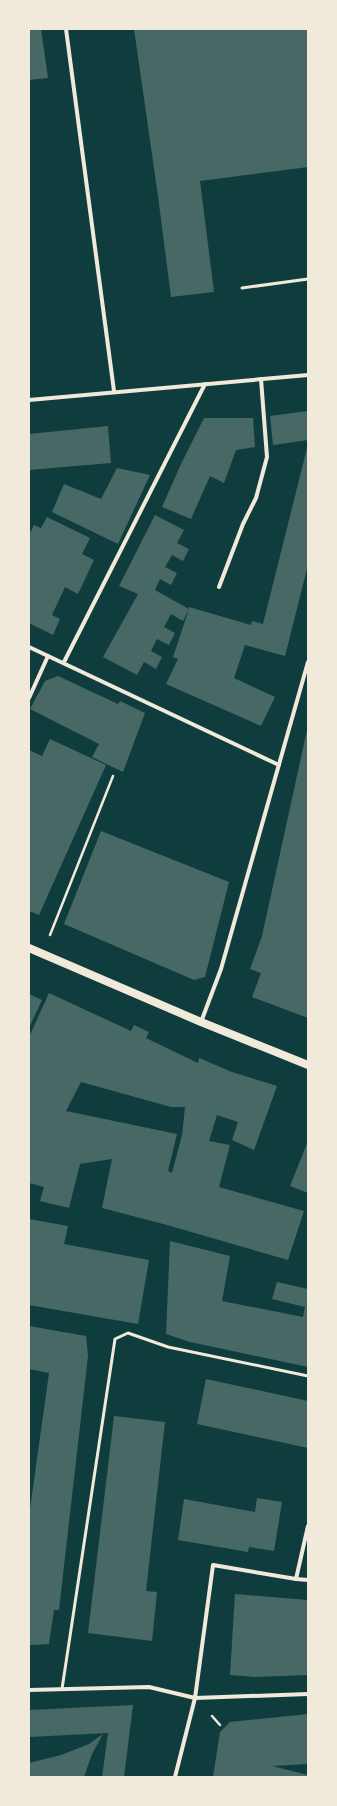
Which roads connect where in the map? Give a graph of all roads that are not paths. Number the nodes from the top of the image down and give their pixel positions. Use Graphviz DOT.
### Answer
graph roads {
  1 [pos="66,29"];
  2 [pos="308,279"];
  3 [pos="242,288"];
  4 [pos="308,375"];
  5 [pos="261,379"];
  6 [pos="205,384"];
  7 [pos="114,392"];
  8 [pos="29,400"];
  9 [pos="218,587"];
  10 [pos="29,647"];
  11 [pos="48,656"];
  12 [pos="64,662"];
  13 [pos="308,662"];
  14 [pos="29,698"];
  15 [pos="280,765"];
  16 [pos="29,948"];
  17 [pos="201,1022"];
  18 [pos="308,1065"];
  19 [pos="308,1376"];
  20 [pos="308,1526"];
  21 [pos="296,1579"];
  22 [pos="308,1580"];
  23 [pos="62,1689"];
  24 [pos="29,1690"];
  25 [pos="308,1694"];
  26 [pos="195,1698"];
  27 [pos="175,1777"];
  1 -- 7 [label="street"];
  2 -- 3 [label="lane"];
  4 -- 5 [label="street"];
  5 -- 6 [label="street"];
  5 -- 9 [label="street"];
  6 -- 7 [label="street"];
  6 -- 12 [label="street"];
  7 -- 8 [label="street"];
  10 -- 11 [label="street"];
  11 -- 12 [label="street"];
  11 -- 14 [label="street"];
  12 -- 15 [label="street"];
  13 -- 15 [label="street"];
  15 -- 17 [label="street"];
  16 -- 17 [label="main road"];
  17 -- 18 [label="main road"];
  19 -- 23 [label="lane"];
  20 -- 21 [label="street"];
  21 -- 22 [label="street"];
  21 -- 26 [label="street"];
  23 -- 24 [label="street"];
  23 -- 26 [label="street"];
  25 -- 26 [label="street"];
  26 -- 27 [label="street"];
}
